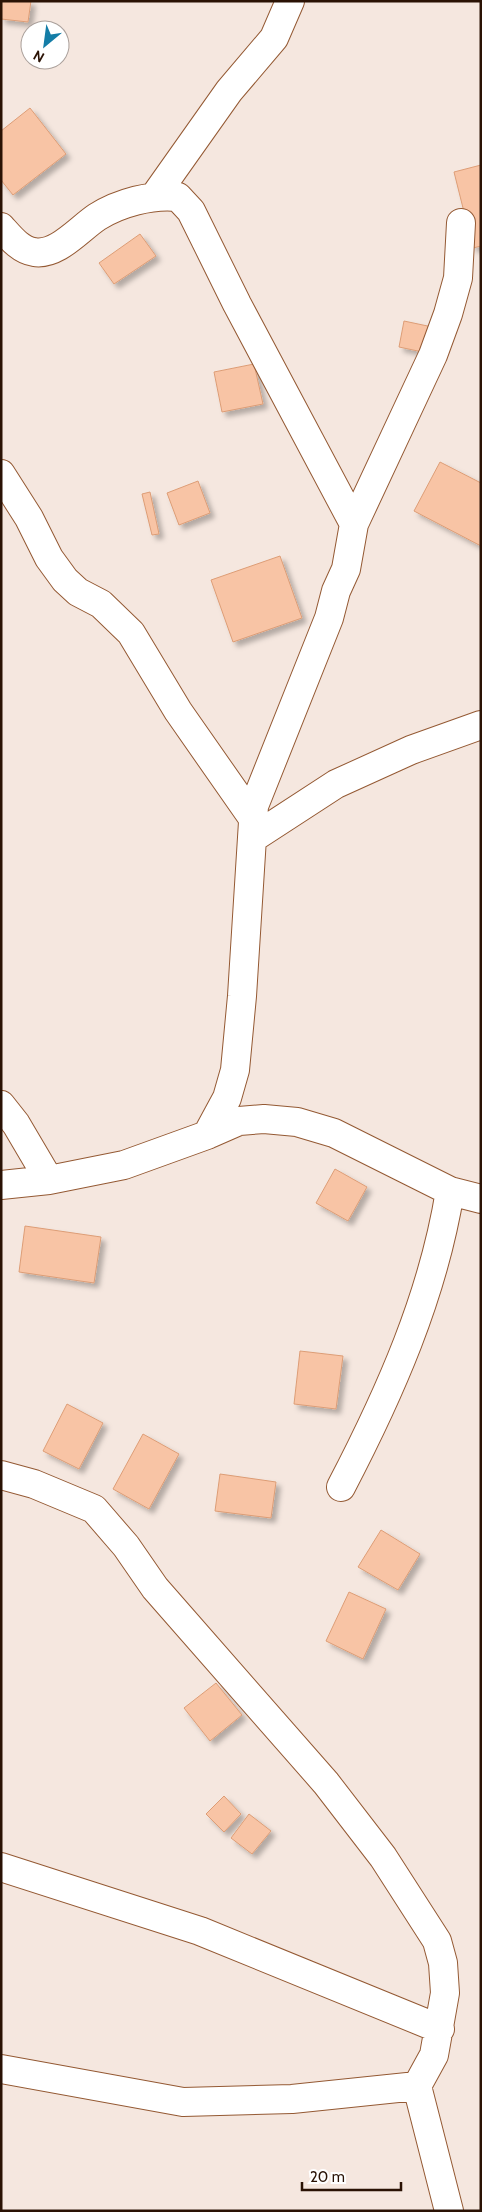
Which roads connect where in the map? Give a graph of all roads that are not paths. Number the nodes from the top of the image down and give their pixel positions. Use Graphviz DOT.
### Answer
graph roads {
  1 [pos="290,1"];
  2 [pos="154,197"];
  3 [pos="461,223"];
  4 [pos="1,227"];
  5 [pos="1,474"];
  6 [pos="354,524"];
  7 [pos="481,725"];
  8 [pos="252,827"];
  9 [pos="1,1104"];
  10 [pos="207,1135"];
  11 [pos="49,1180"];
  12 [pos="1,1185"];
  13 [pos="450,1191"];
  14 [pos="481,1199"];
  15 [pos="1,1475"];
  16 [pos="341,1487"];
  17 [pos="1,1867"];
  18 [pos="440,2029"];
  19 [pos="1,2068"];
  20 [pos="417,2086"];
  21 [pos="449,2211"];
  1 -- 2 [label="street"];
  2 -- 4 [label="street"];
  2 -- 6 [label="street"];
  3 -- 6 [label="street"];
  5 -- 8 [label="street"];
  6 -- 8 [label="street"];
  7 -- 8 [label="street"];
  8 -- 10 [label="street"];
  9 -- 11 [label="street"];
  10 -- 11 [label="street"];
  10 -- 13 [label="street"];
  11 -- 12 [label="street"];
  13 -- 14 [label="street"];
  13 -- 16 [label="street"];
  15 -- 18 [label="street"];
  17 -- 18 [label="street"];
  18 -- 20 [label="street"];
  19 -- 20 [label="street"];
  20 -- 21 [label="street"];
}
